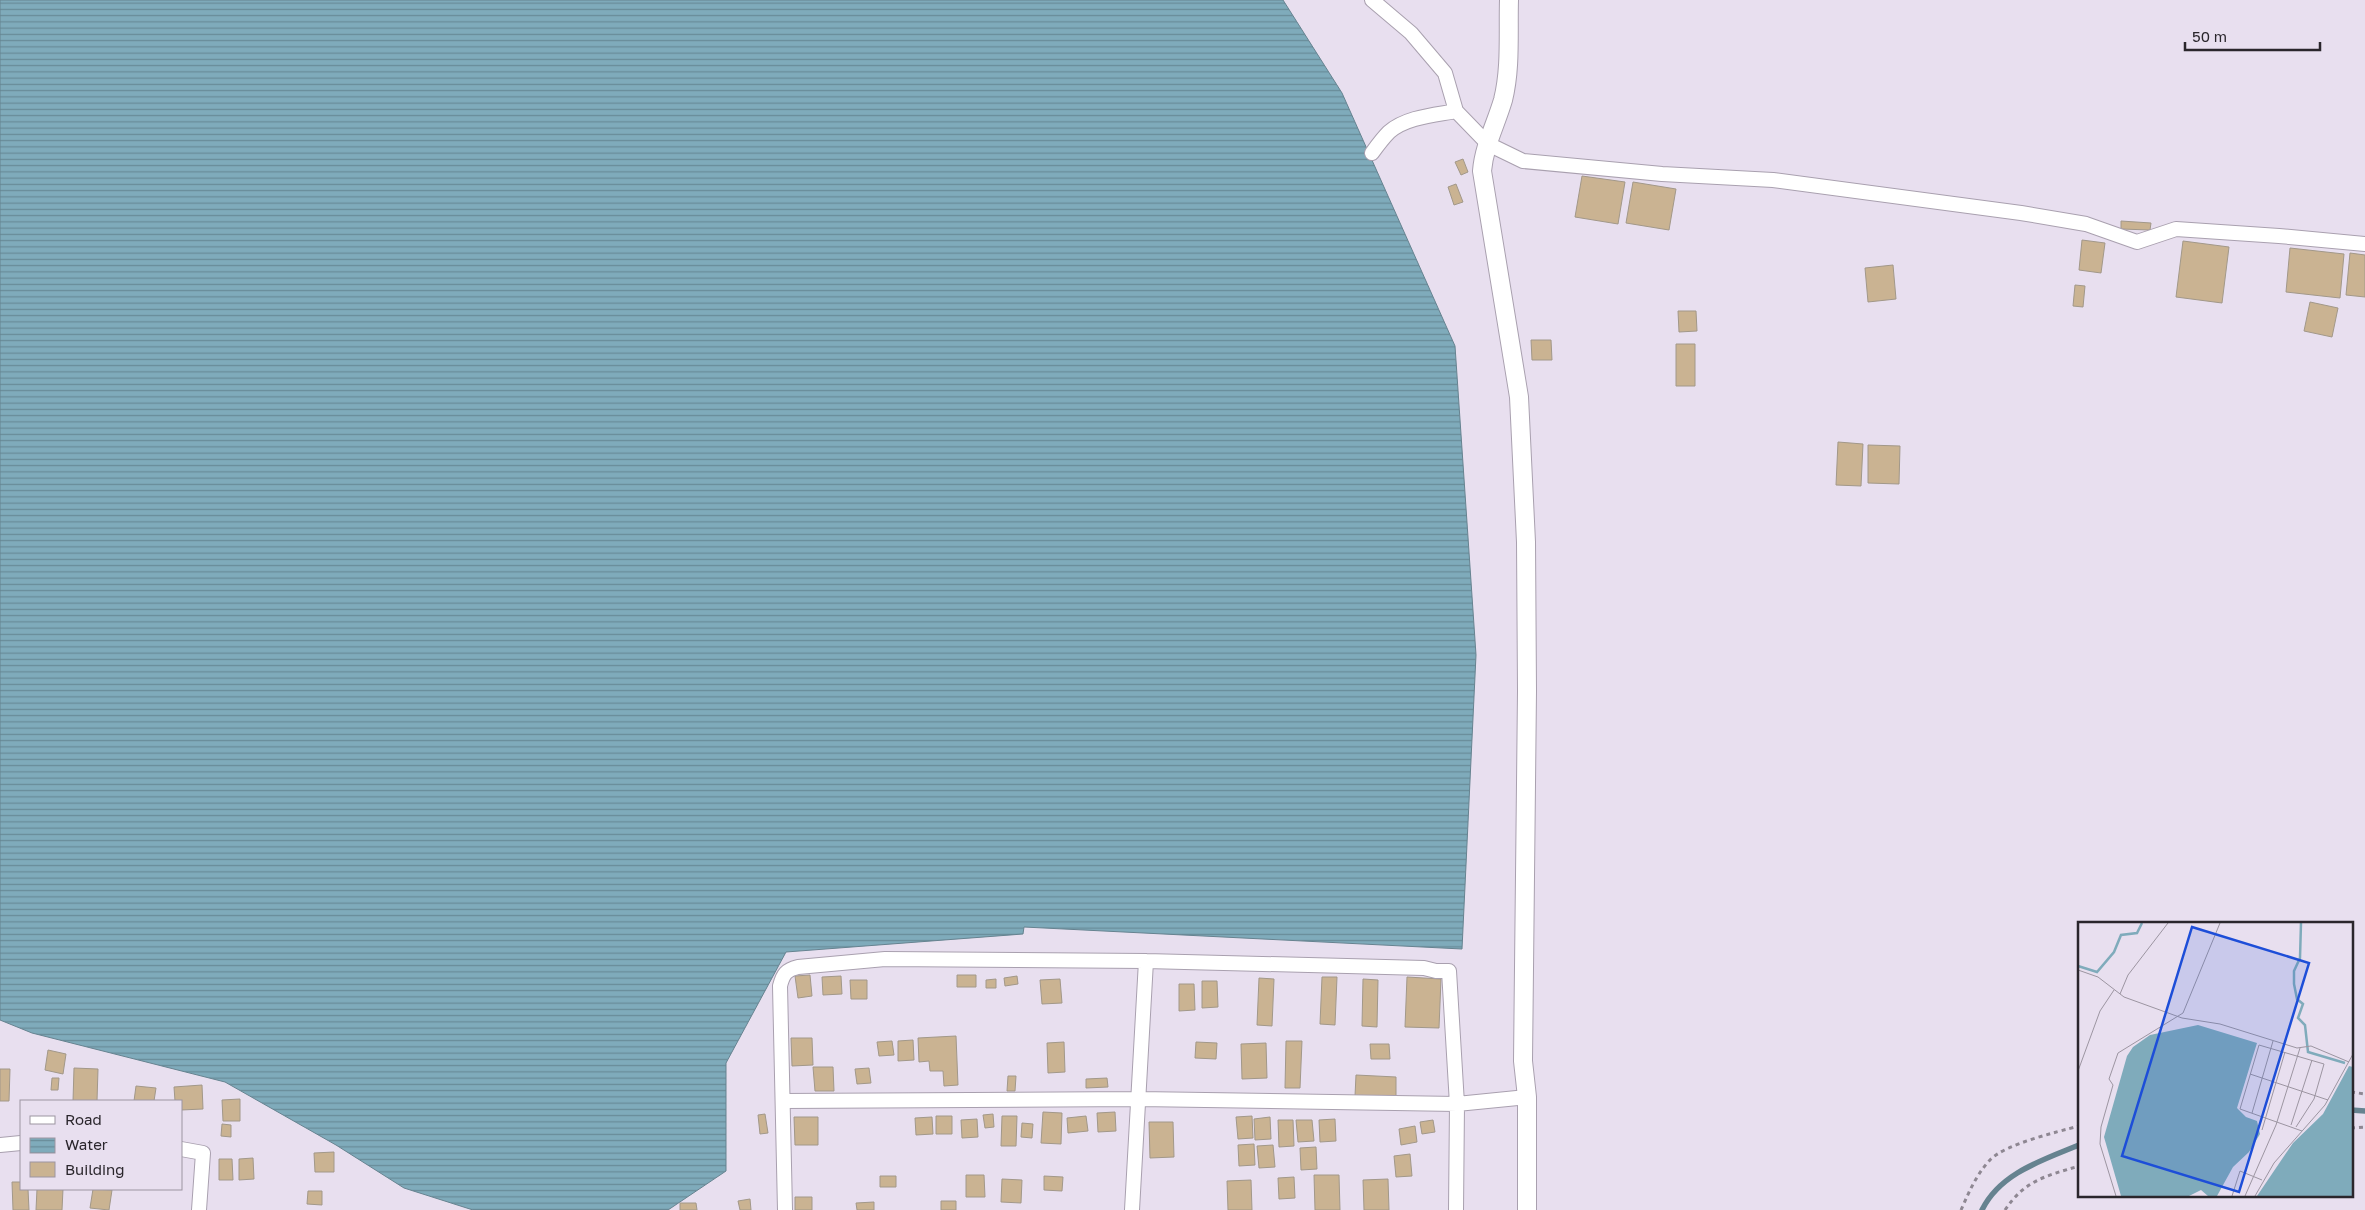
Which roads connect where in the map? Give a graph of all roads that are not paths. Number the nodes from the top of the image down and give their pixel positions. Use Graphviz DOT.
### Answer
graph roads {
  1 [pos="1372,0"];
  2 [pos="1509,0"];
  3 [pos="1456,111"];
  4 [pos="1488,144"];
  5 [pos="1372,153"];
  6 [pos="2365,244"];
  7 [pos="1146,961"];
  8 [pos="1528,1097"];
  9 [pos="1140,1100"];
  10 [pos="783,1101"];
  11 [pos="1457,1104"];
  12 [pos="20,1143"];
  13 [pos="0,1145"];
  14 [pos="182,1149"];
  15 [pos="199,1210"];
  16 [pos="785,1210"];
  17 [pos="1132,1210"];
  18 [pos="1456,1210"];
  19 [pos="1527,1210"];
  1 -- 3 [label="street"];
  2 -- 4 [label="street"];
  3 -- 4 [label="street"];
  3 -- 5 [label="street"];
  4 -- 6 [label="street"];
  4 -- 8 [label="street"];
  7 -- 9 [label="street"];
  7 -- 10 [label="street"];
  7 -- 11 [label="street"];
  8 -- 11 [label="street"];
  8 -- 19 [label="street"];
  9 -- 10 [label="street"];
  9 -- 11 [label="street"];
  9 -- 17 [label="street"];
  10 -- 16 [label="street"];
  11 -- 18 [label="street"];
  12 -- 13 [label="street"];
  14 -- 15 [label="street"];
}
